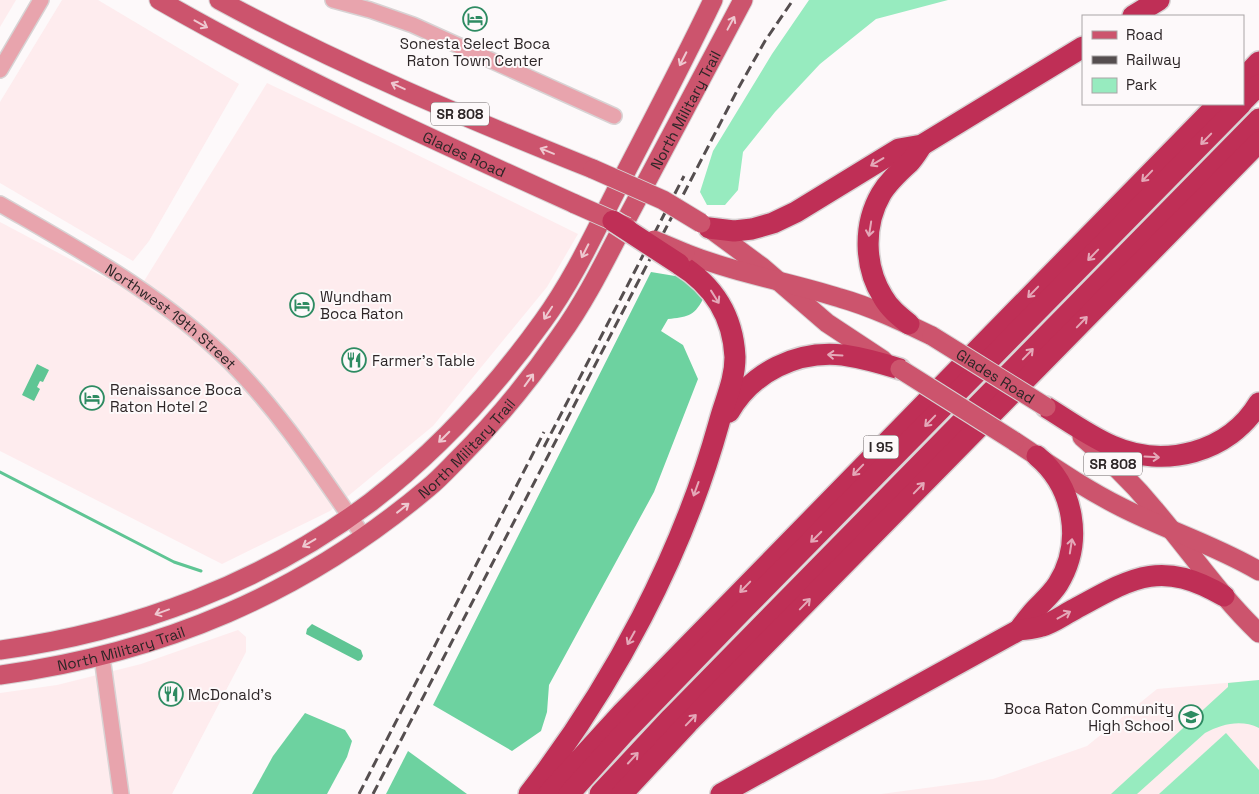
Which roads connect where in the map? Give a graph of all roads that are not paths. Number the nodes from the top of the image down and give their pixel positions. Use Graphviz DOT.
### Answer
graph roads {
  1 [pos="42,0"];
  2 [pos="159,0"];
  3 [pos="219,0"];
  4 [pos="333,0"];
  5 [pos="713,0"];
  6 [pos="743,0"];
  7 [pos="1159,0"];
  8 [pos="1135,15"];
  9 [pos="1082,48"];
  10 [pos="1259,62"];
  11 [pos="0,70"];
  12 [pos="1244,78"];
  13 [pos="1259,85"];
  14 [pos="1244,101"];
  15 [pos="1217,105"];
  16 [pos="1240,105"];
  17 [pos="614,116"];
  18 [pos="1259,119"];
  19 [pos="1259,142"];
  20 [pos="922,145"];
  21 [pos="0,204"];
  22 [pos="613,221"];
  23 [pos="705,225"];
  24 [pos="682,259"];
  25 [pos="781,282"];
  26 [pos="909,324"];
  27 [pos="900,369"];
  28 [pos="1259,403"];
  29 [pos="1046,407"];
  30 [pos="713,444"];
  31 [pos="1037,456"];
  32 [pos="350,517"];
  33 [pos="1172,530"];
  34 [pos="364,536"];
  35 [pos="1259,571"];
  36 [pos="1224,596"];
  37 [pos="1019,630"];
  38 [pos="1259,633"];
  39 [pos="0,650"];
  40 [pos="102,657"];
  41 [pos="0,675"];
  42 [pos="121,794"];
  43 [pos="529,794"];
  44 [pos="548,794"];
  45 [pos="569,794"];
  46 [pos="600,794"];
  47 [pos="622,794"];
  48 [pos="721,794"];
  1 -- 11 [label="street"];
  2 -- 22 [label="main road, Glades Road / SR 808, one-way, bridge"];
  23 -- 3 [label="main road, Glades Road / SR 808, one-way, bridge"];
  4 -- 17 [label="street"];
  5 -- 32 [label="main road, North Military Trail, one-way"];
  34 -- 6 [label="main road, North Military Trail, one-way"];
  7 -- 8 [label="highway"];
  9 -- 20 [label="highway"];
  10 -- 12 [label="highway"];
  13 -- 14 [label="highway"];
  15 -- 44 [label="highway, I 95, one-way"];
  16 -- 45 [label="highway, one-way"];
  46 -- 18 [label="highway, one-way"];
  47 -- 19 [label="highway, one-way"];
  20 -- 23 [label="highway, one-way"];
  20 -- 26 [label="highway, one-way"];
  21 -- 32 [label="street, Northwest 19th Street"];
  22 -- 24 [label="highway, bridge"];
  23 -- 25 [label="main road, Glades Road / SR 808"];
  24 -- 25 [label="main road, Glades Road / SR 808"];
  24 -- 30 [label="highway, one-way"];
  25 -- 26 [label="main road, Glades Road / SR 808"];
  25 -- 27 [label="main road, Glades Road / SR 808"];
  26 -- 29 [label="main road, Glades Road / SR 808, bridge"];
  27 -- 30 [label="highway, one-way"];
  27 -- 31 [label="main road, Glades Road / SR 808, bridge"];
  29 -- 28 [label="highway, one-way"];
  29 -- 33 [label="main road, Glades Road / SR 808"];
  30 -- 43 [label="highway, one-way"];
  31 -- 33 [label="main road, Glades Road / SR 808"];
  37 -- 31 [label="highway, one-way"];
  32 -- 34 [label="street, Northwest 19th Street"];
  32 -- 39 [label="main road, North Military Trail, one-way"];
  33 -- 35 [label="main road, Glades Road / SR 808"];
  33 -- 36 [label="main road, Glades Road / SR 808"];
  34 -- 40 [label="main road, North Military Trail"];
  37 -- 36 [label="highway, one-way"];
  36 -- 38 [label="main road, Glades Road / SR 808"];
  37 -- 48 [label="highway"];
  40 -- 41 [label="main road, North Military Trail"];
  40 -- 42 [label="street"];
}
